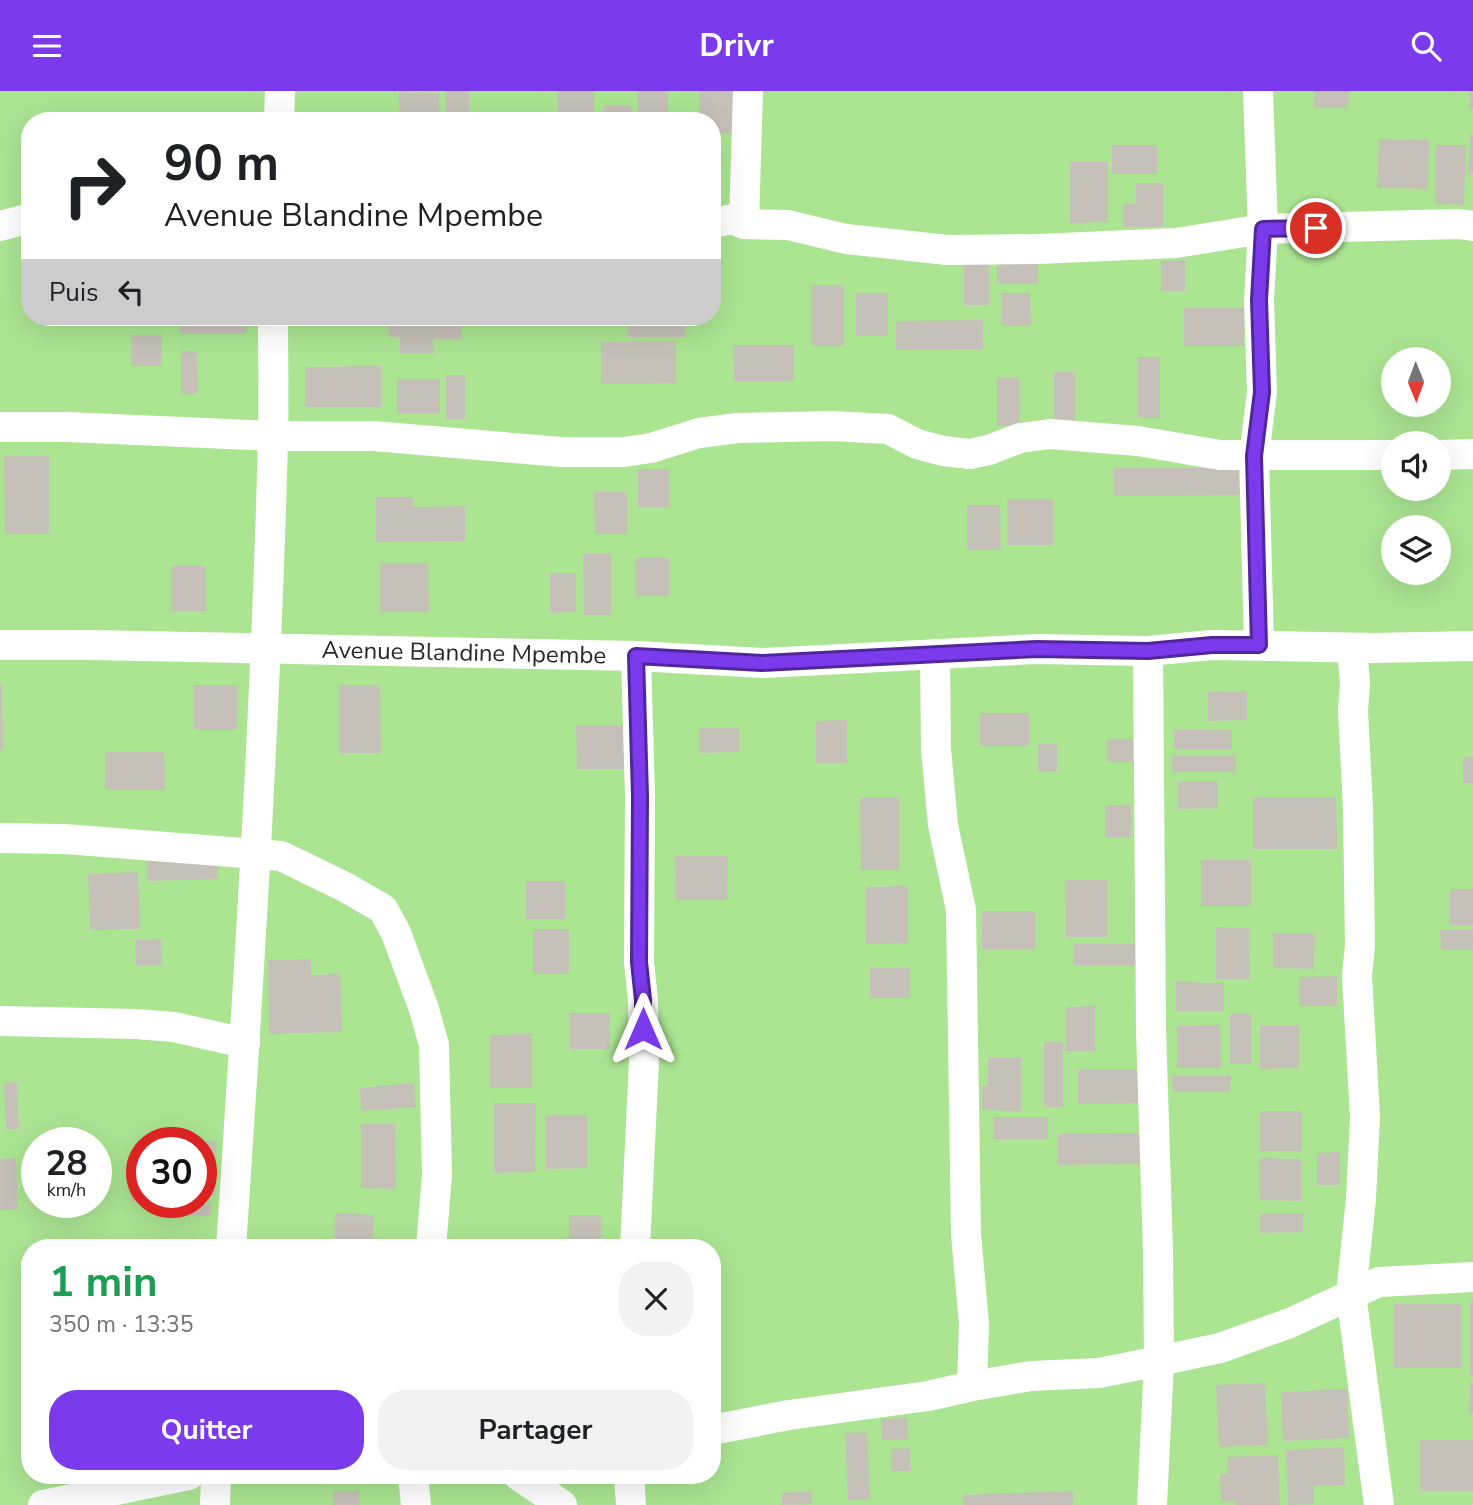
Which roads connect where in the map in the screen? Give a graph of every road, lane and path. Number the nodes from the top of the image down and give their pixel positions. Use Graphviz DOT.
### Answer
graph roads {
  1 [pos="280,91"];
  2 [pos="748,91"];
  3 [pos="1258,91"];
  4 [pos="279,112"];
  5 [pos="21,220"];
  6 [pos="721,221"];
  7 [pos="744,224"];
  8 [pos="0,226"];
  9 [pos="1473,226"];
  10 [pos="1263,229"];
  11 [pos="273,326"];
  12 [pos="0,428"];
  13 [pos="273,436"];
  14 [pos="1473,454"];
  15 [pos="1381,455"];
  16 [pos="1451,455"];
  17 [pos="1254,456"];
  18 [pos="0,645"];
  19 [pos="1259,645"];
  20 [pos="1473,646"];
  21 [pos="266,648"];
  22 [pos="1352,648"];
  23 [pos="1148,651"];
  24 [pos="935,654"];
  25 [pos="636,656"];
  26 [pos="0,838"];
  27 [pos="256,852"];
  28 [pos="0,1021"];
  29 [pos="245,1043"];
  30 [pos="232,1239"];
  31 [pos="432,1239"];
  32 [pos="635,1239"];
  33 [pos="1473,1277"];
  34 [pos="1352,1294"];
  35 [pos="1159,1361"];
  36 [pos="972,1386"];
  37 [pos="721,1428"];
  38 [pos="145,1484"];
  39 [pos="216,1484"];
  40 [pos="414,1484"];
  41 [pos="531,1484"];
  42 [pos="630,1484"];
  43 [pos="43,1505"];
  44 [pos="215,1505"];
  45 [pos="416,1505"];
  46 [pos="562,1505"];
  47 [pos="631,1505"];
  48 [pos="1152,1505"];
  49 [pos="1379,1505"];
  1 -- 4 [label="street"];
  2 -- 7 [label="street"];
  3 -- 10 [label="street"];
  5 -- 8 [label="street"];
  6 -- 7 [label="street"];
  7 -- 10 [label="street"];
  9 -- 10 [label="street"];
  10 -- 17 [label="street"];
  11 -- 13 [label="street"];
  12 -- 13 [label="street"];
  13 -- 17 [label="street"];
  13 -- 21 [label="street"];
  14 -- 16 [label="street"];
  15 -- 17 [label="street"];
  17 -- 19 [label="street"];
  18 -- 21 [label="street, Avenue Blandine Mpembe"];
  19 -- 22 [label="street, Avenue Blandine Mpembe"];
  19 -- 23 [label="street, Avenue Blandine Mpembe"];
  20 -- 22 [label="street, Avenue Blandine Mpembe"];
  21 -- 25 [label="street, Avenue Blandine Mpembe"];
  21 -- 27 [label="street"];
  22 -- 34 [label="street"];
  23 -- 24 [label="street, Avenue Blandine Mpembe"];
  23 -- 35 [label="street"];
  24 -- 25 [label="street, Avenue Blandine Mpembe"];
  24 -- 36 [label="street"];
  25 -- 32 [label="street"];
  26 -- 27 [label="street"];
  27 -- 29 [label="street"];
  27 -- 31 [label="street"];
  28 -- 29 [label="street"];
  29 -- 30 [label="street"];
  33 -- 34 [label="street"];
  34 -- 35 [label="street"];
  34 -- 49 [label="street"];
  35 -- 36 [label="street"];
  35 -- 48 [label="street"];
  36 -- 37 [label="street"];
  38 -- 43 [label="street"];
  39 -- 44 [label="street"];
  40 -- 45 [label="street"];
  41 -- 46 [label="street"];
  42 -- 47 [label="street"];
}
